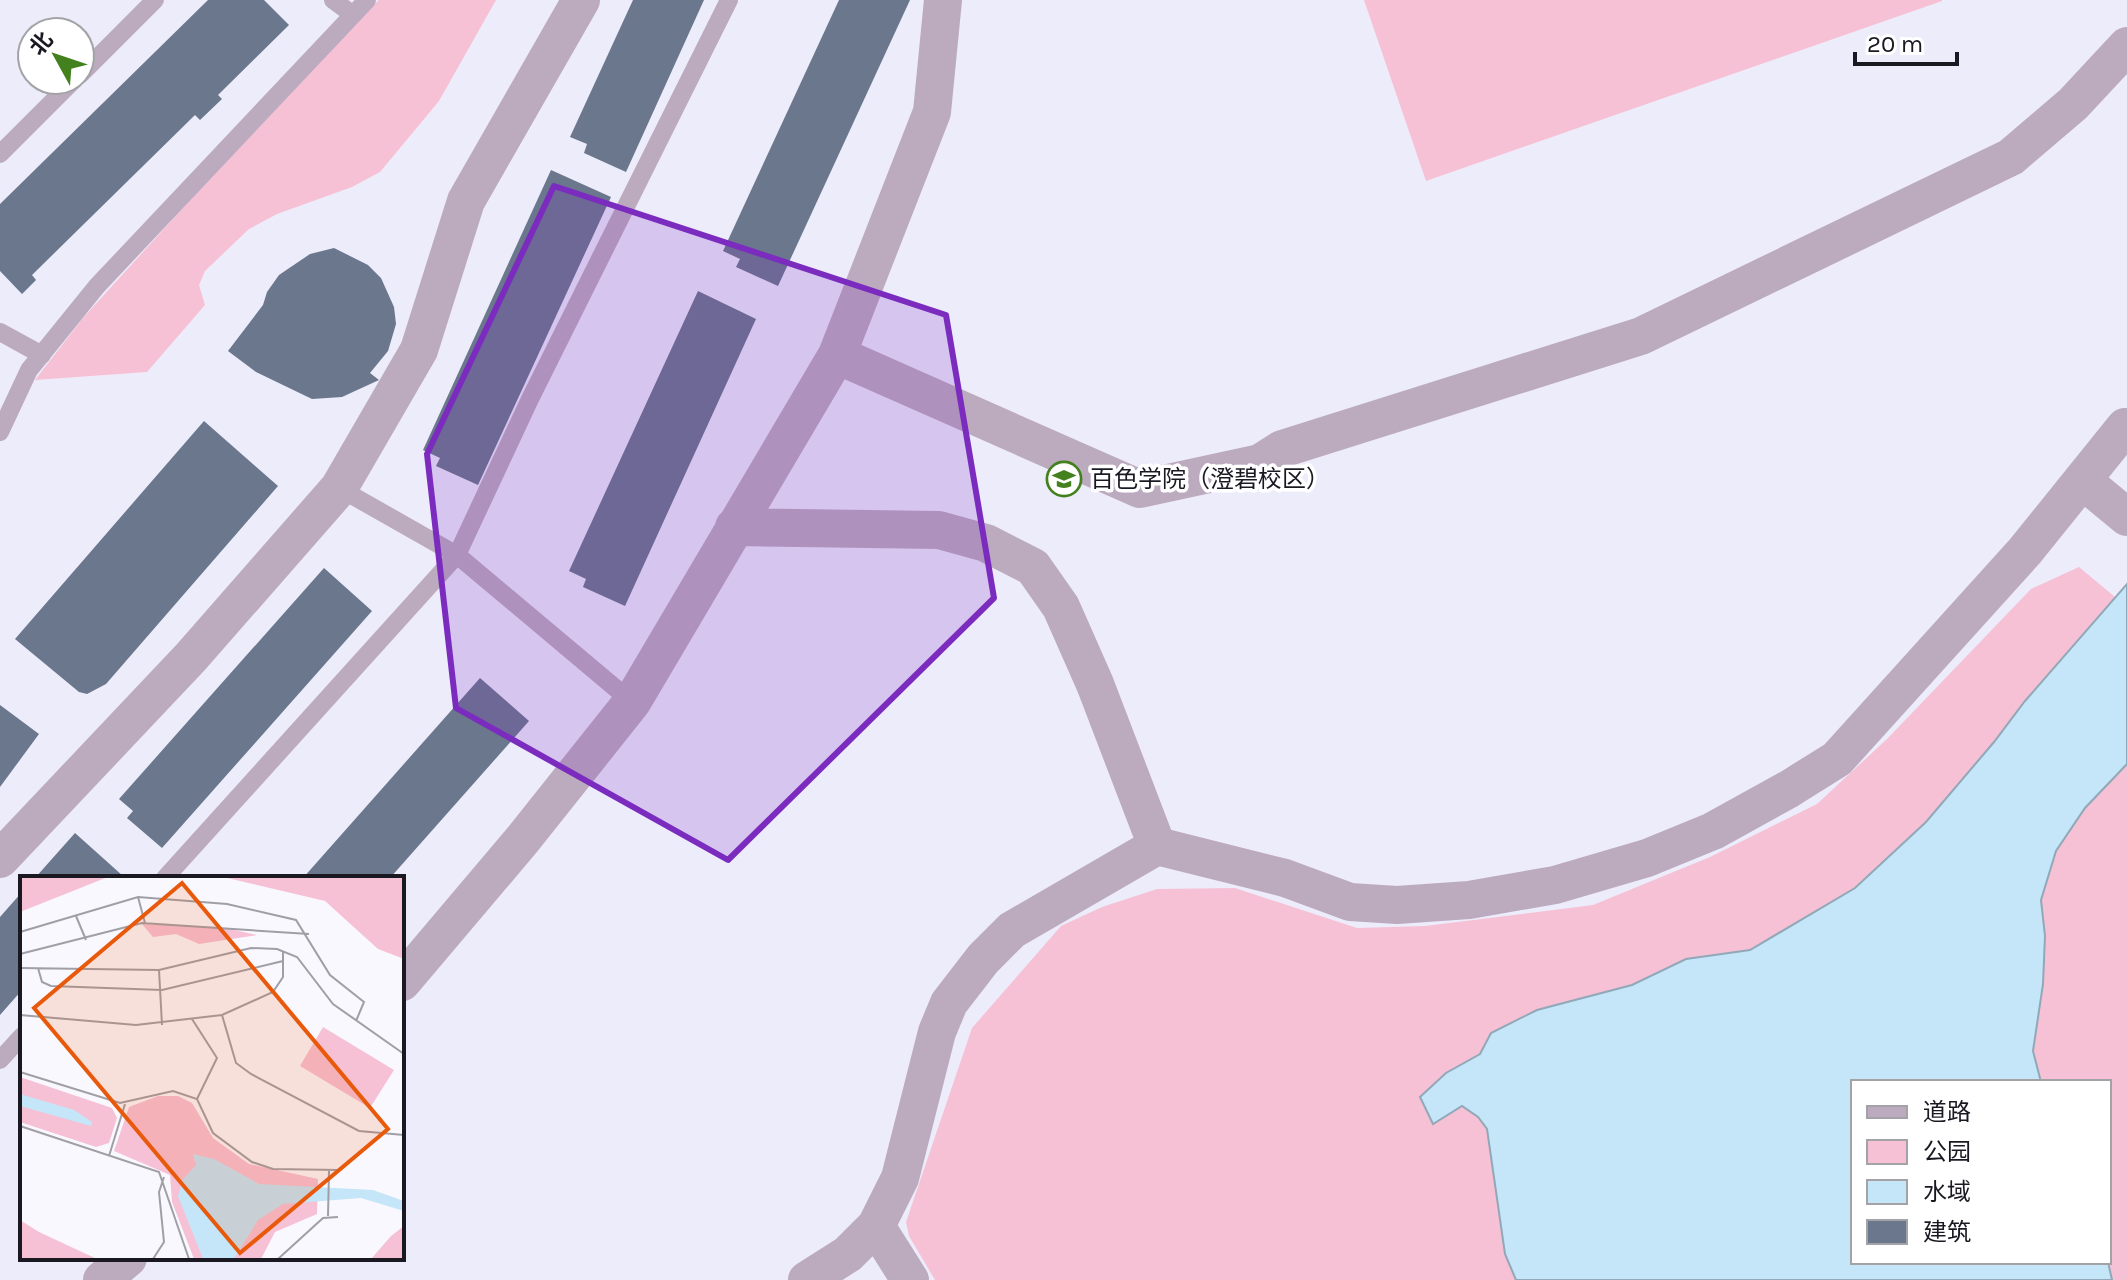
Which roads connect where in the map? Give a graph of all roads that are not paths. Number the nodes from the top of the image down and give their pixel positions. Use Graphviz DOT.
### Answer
graph roads {
  1 [pos="155,0"];
  2 [pos="333,0"];
  3 [pos="367,0"];
  4 [pos="581,0"];
  5 [pos="729,0"];
  6 [pos="943,0"];
  7 [pos="352,14"];
  8 [pos="2127,46"];
  9 [pos="96,59"];
  10 [pos="58,96"];
  11 [pos="0,154"];
  12 [pos="0,332"];
  13 [pos="42,355"];
  14 [pos="837,355"];
  15 [pos="2125,427"];
  16 [pos="0,432"];
  17 [pos="2082,480"];
  18 [pos="339,488"];
  19 [pos="2127,517"];
  20 [pos="734,527"];
  21 [pos="457,555"];
  22 [pos="632,702"];
  23 [pos="1157,846"];
  24 [pos="0,859"];
  25 [pos="167,876"];
  26 [pos="404,980"];
  27 [pos="20,1038"];
  28 [pos="0,1060"];
  29 [pos="876,1226"];
  30 [pos="126,1260"];
  31 [pos="102,1280"];
  32 [pos="807,1280"];
  33 [pos="910,1280"];
  1 -- 9 [label="lane"];
  2 -- 7 [label="lane"];
  3 -- 7 [label="lane"];
  4 -- 18 [label="street"];
  5 -- 21 [label="lane"];
  6 -- 14 [label="street"];
  7 -- 13 [label="lane"];
  8 -- 14 [label="street"];
  10 -- 11 [label="lane"];
  12 -- 13 [label="lane"];
  13 -- 16 [label="lane"];
  14 -- 20 [label="street"];
  15 -- 17 [label="street"];
  17 -- 19 [label="street"];
  17 -- 23 [label="street"];
  18 -- 21 [label="lane"];
  18 -- 24 [label="street"];
  20 -- 22 [label="street"];
  20 -- 23 [label="street"];
  21 -- 22 [label="lane"];
  21 -- 25 [label="lane"];
  22 -- 26 [label="street"];
  23 -- 29 [label="street"];
  27 -- 28 [label="lane"];
  29 -- 32 [label="street"];
  29 -- 33 [label="street"];
  30 -- 31 [label="street"];
}
